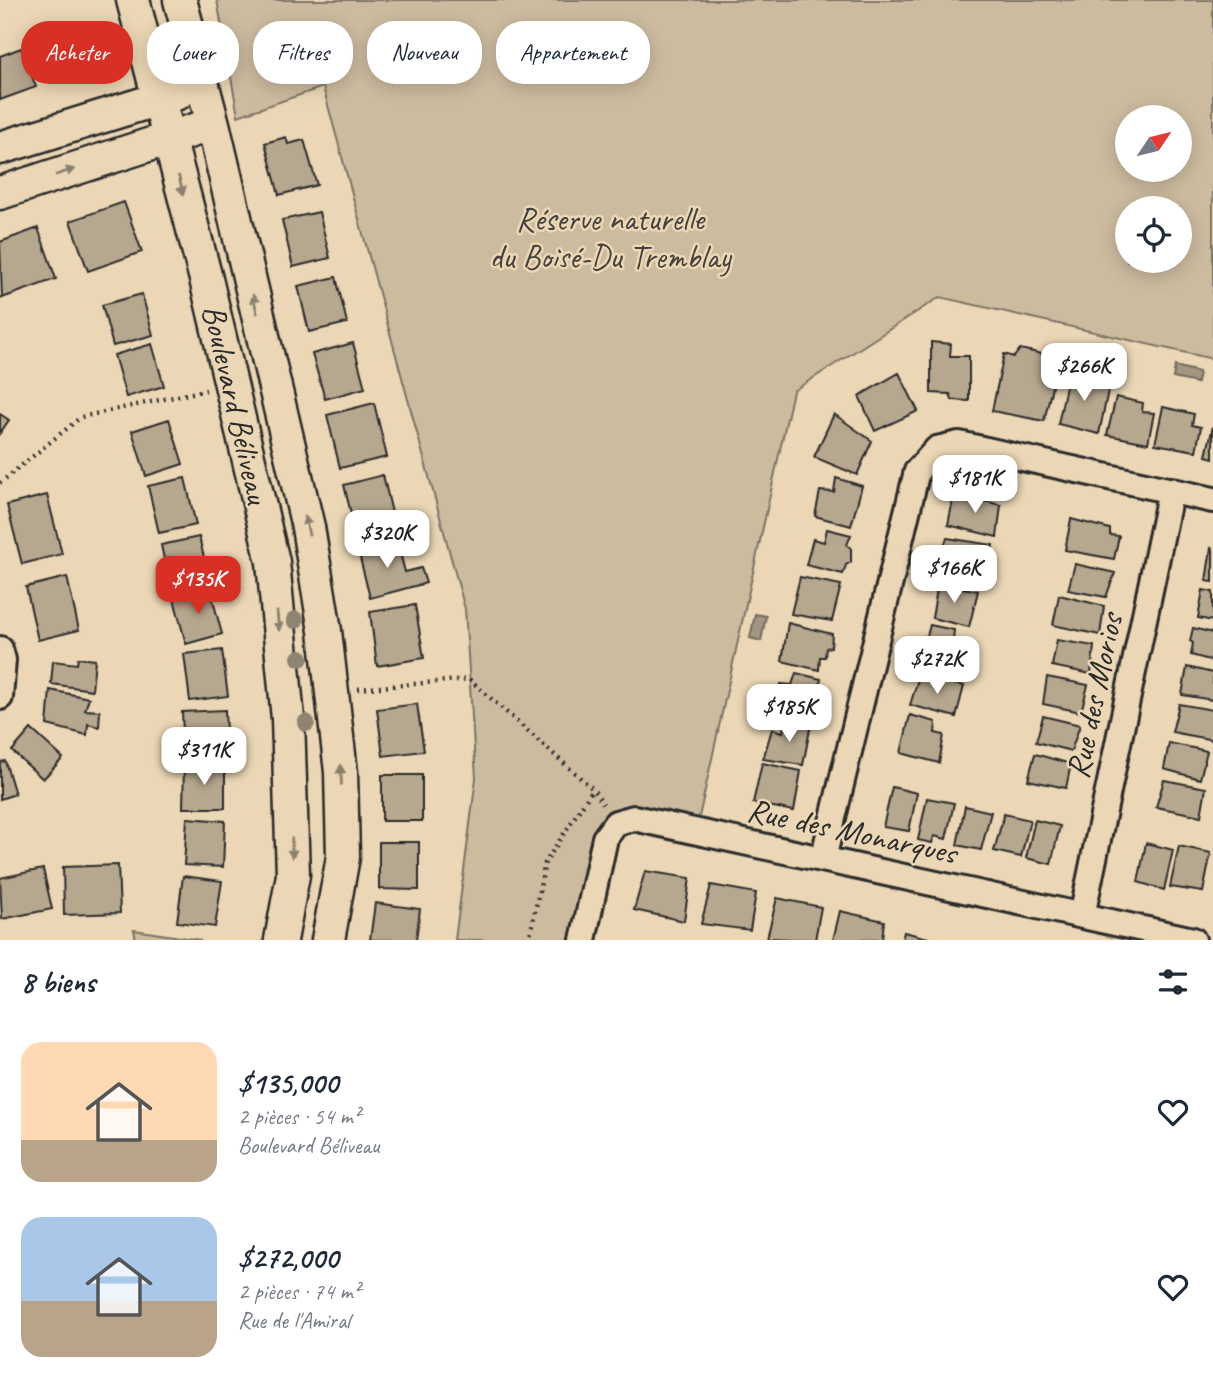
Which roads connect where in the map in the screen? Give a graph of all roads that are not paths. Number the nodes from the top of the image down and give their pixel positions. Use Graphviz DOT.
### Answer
graph roads {
  1 [pos="134,0"];
  2 [pos="180,0"];
  3 [pos="203,86"];
  4 [pos="159,99"];
  5 [pos="213,124"];
  6 [pos="169,139"];
  7 [pos="0,148"];
  8 [pos="0,193"];
  9 [pos="1171,489"];
  10 [pos="1213,500"];
  11 [pos="0,649"];
  12 [pos="0,697"];
  13 [pos="823,859"];
  14 [pos="1082,916"];
  15 [pos="281,940"];
  16 [pos="328,940"];
  17 [pos="583,940"];
  18 [pos="1193,940"];
  1 -- 4 [label="street, Boulevard Béliveau"];
  2 -- 3 [label="street, Boulevard Béliveau"];
  3 -- 4 [label="street"];
  3 -- 5 [label="street, Boulevard Béliveau"];
  4 -- 6 [label="street, Boulevard Béliveau"];
  4 -- 7 [label="street"];
  5 -- 6 [label="street"];
  16 -- 5 [label="street, Boulevard Béliveau, one-way"];
  8 -- 6 [label="street, one-way"];
  6 -- 15 [label="street, Boulevard Béliveau, one-way"];
  9 -- 10 [label="street"];
  9 -- 13 [label="street"];
  9 -- 14 [label="street, Rue des Morios"];
  11 -- 12 [label="street"];
  13 -- 14 [label="street, Rue des Monarques"];
  13 -- 17 [label="street, Rue des Monarques"];
  14 -- 18 [label="street, Rue des Monarques"];
}
